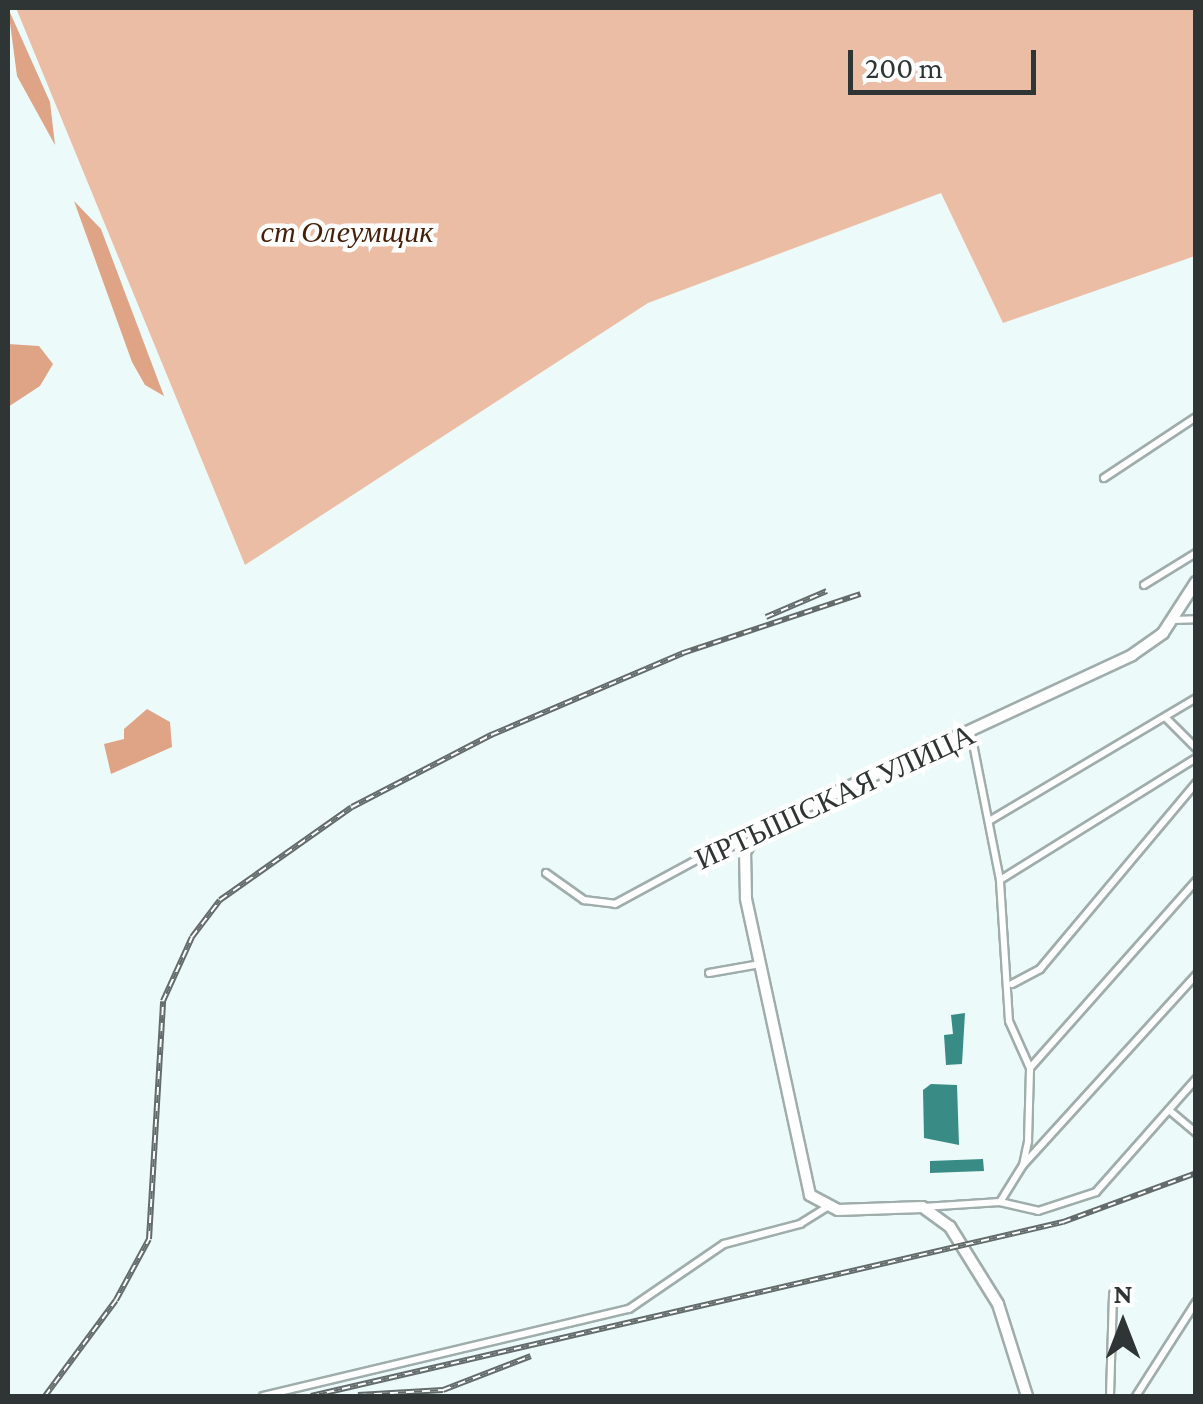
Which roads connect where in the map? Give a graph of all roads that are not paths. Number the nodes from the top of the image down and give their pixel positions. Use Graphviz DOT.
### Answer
graph roads {
  1 [pos="1196,417"];
  2 [pos="1104,478"];
  3 [pos="1196,553"];
  4 [pos="1196,582"];
  5 [pos="1144,585"];
  6 [pos="1196,619"];
  7 [pos="1172,620"];
  8 [pos="1196,698"];
  9 [pos="1165,717"];
  10 [pos="971,733"];
  11 [pos="1196,748"];
  12 [pos="1196,758"];
  13 [pos="1196,783"];
  14 [pos="989,821"];
  15 [pos="748,842"];
  16 [pos="546,873"];
  17 [pos="1000,880"];
  18 [pos="1196,881"];
  19 [pos="760,964"];
  20 [pos="709,973"];
  21 [pos="1196,974"];
  22 [pos="1012,984"];
  23 [pos="1030,1068"];
  24 [pos="1196,1079"];
  25 [pos="1169,1110"];
  26 [pos="1196,1133"];
  27 [pos="1024,1165"];
  28 [pos="1000,1202"];
  29 [pos="828,1207"];
  30 [pos="922,1207"];
  31 [pos="1113,1294"];
  32 [pos="1196,1302"];
  33 [pos="262,1396"];
  34 [pos="1027,1396"];
  35 [pos="1110,1396"];
  36 [pos="1136,1396"];
  1 -- 2 [label="street"];
  3 -- 5 [label="street"];
  4 -- 7 [label="main road, ИРТЫШСКАЯ УЛИЦА"];
  6 -- 7 [label="street"];
  7 -- 10 [label="main road, ИРТЫШСКАЯ УЛИЦА"];
  8 -- 9 [label="street"];
  9 -- 11 [label="street"];
  9 -- 14 [label="street"];
  10 -- 14 [label="street"];
  10 -- 15 [label="main road, ИРТЫШСКАЯ УЛИЦА"];
  12 -- 17 [label="street"];
  13 -- 22 [label="street"];
  14 -- 17 [label="street"];
  15 -- 16 [label="street, ИРТЫШСКАЯ УЛИЦА"];
  15 -- 19 [label="main road"];
  17 -- 22 [label="street"];
  18 -- 23 [label="street"];
  19 -- 20 [label="street"];
  19 -- 29 [label="main road"];
  21 -- 27 [label="street"];
  22 -- 23 [label="street"];
  23 -- 27 [label="street"];
  24 -- 25 [label="street"];
  25 -- 26 [label="street"];
  25 -- 28 [label="street"];
  27 -- 28 [label="street"];
  28 -- 30 [label="street"];
  29 -- 30 [label="main road"];
  29 -- 33 [label="street"];
  30 -- 34 [label="main road"];
  31 -- 35 [label="street"];
  32 -- 36 [label="street"];
}
